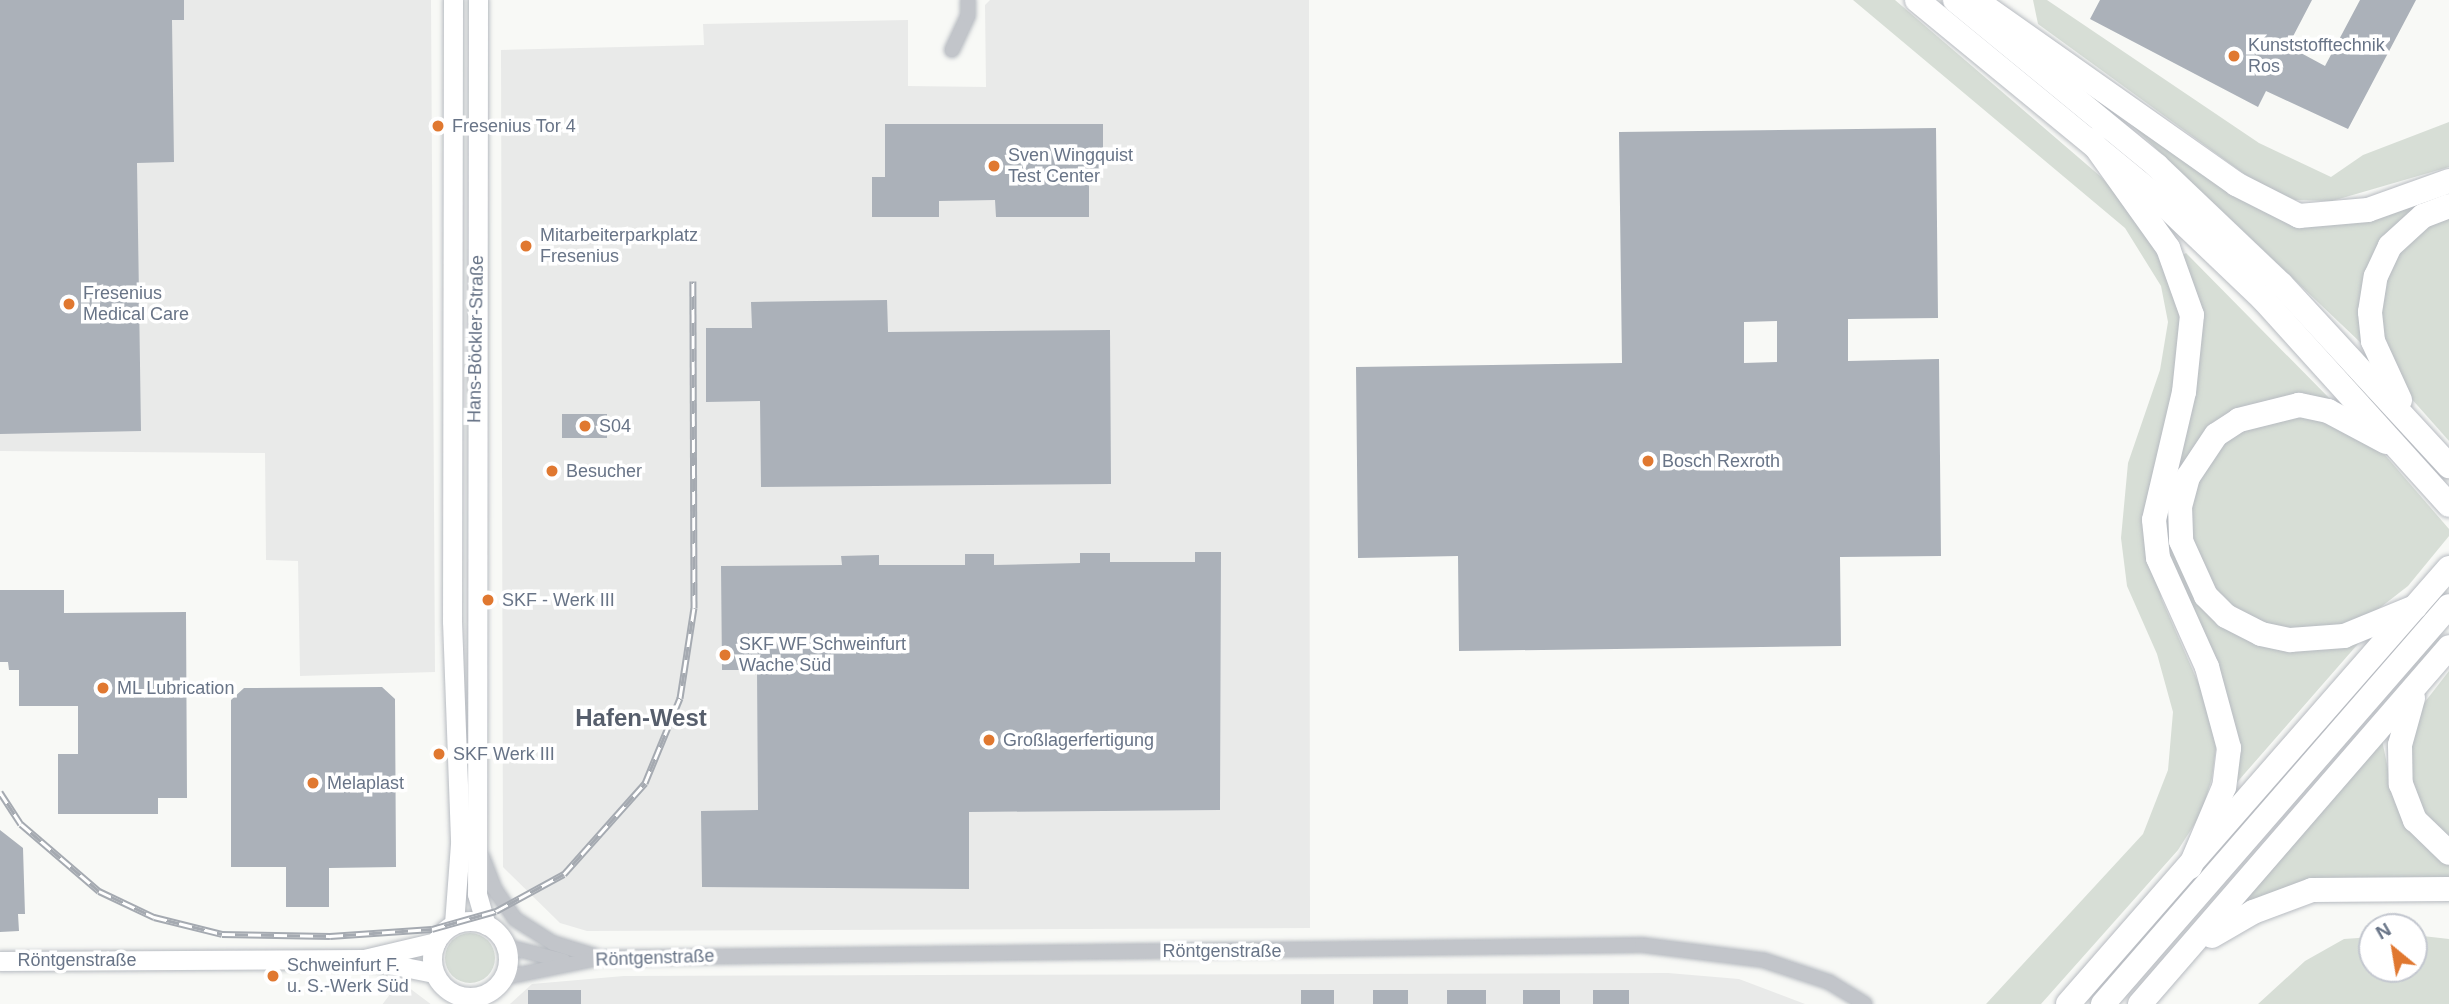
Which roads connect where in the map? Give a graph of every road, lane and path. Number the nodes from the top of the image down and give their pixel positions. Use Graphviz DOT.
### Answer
graph roads {
  1 [pos="453,0"];
  2 [pos="478,0"];
  3 [pos="968,0"];
  4 [pos="1917,0"];
  5 [pos="1955,0"];
  6 [pos="1976,0"];
  7 [pos="952,50"];
  8 [pos="2091,140"];
  9 [pos="479,171"];
  10 [pos="453,172"];
  11 [pos="2449,181"];
  12 [pos="2449,206"];
  13 [pos="2413,425"];
  14 [pos="2409,455"];
  15 [pos="2449,466"];
  16 [pos="2449,505"];
  17 [pos="452,506"];
  18 [pos="475,506"];
  19 [pos="2449,568"];
  20 [pos="2418,603"];
  21 [pos="2443,613"];
  22 [pos="452,621"];
  23 [pos="475,621"];
  24 [pos="2449,647"];
  25 [pos="2420,681"];
  26 [pos="454,724"];
  27 [pos="478,724"];
  28 [pos="479,844"];
  29 [pos="2449,853"];
  30 [pos="2190,867"];
  31 [pos="2449,890"];
  32 [pos="454,924"];
  33 [pos="486,925"];
  34 [pos="436,942"];
  35 [pos="505,946"];
  36 [pos="2185,954"];
  37 [pos="600,958"];
  38 [pos="364,959"];
  39 [pos="0,961"];
  40 [pos="569,962"];
  41 [pos="434,973"];
  42 [pos="503,978"];
  43 [pos="1865,1004"];
  44 [pos="2068,1004"];
  45 [pos="2104,1004"];
  46 [pos="2140,1004"];
  1 -- 10 [label="street, Hans-Böckler-Straße"];
  2 -- 9 [label="street, Hans-Böckler-Straße"];
  3 -- 7 [label="street"];
  4 -- 8 [label="highway"];
  5 -- 13 [label="highway"];
  6 -- 11 [label="highway"];
  8 -- 14 [label="highway"];
  8 -- 30 [label="highway"];
  9 -- 10 [label="street"];
  9 -- 18 [label="street, Hans-Böckler-Straße"];
  10 -- 17 [label="street, Hans-Böckler-Straße"];
  12 -- 13 [label="highway"];
  13 -- 15 [label="highway"];
  14 -- 16 [label="highway"];
  14 -- 20 [label="highway"];
  17 -- 18 [label="street"];
  17 -- 22 [label="street, Hans-Böckler-Straße"];
  18 -- 23 [label="street, Hans-Böckler-Straße"];
  19 -- 20 [label="highway"];
  20 -- 30 [label="highway"];
  21 -- 45 [label="highway"];
  22 -- 23 [label="street"];
  22 -- 26 [label="street, Hans-Böckler-Straße"];
  23 -- 27 [label="street, Hans-Böckler-Straße"];
  24 -- 25 [label="highway"];
  25 -- 29 [label="highway"];
  25 -- 36 [label="highway"];
  26 -- 27 [label="street"];
  26 -- 32 [label="street, Hans-Böckler-Straße"];
  27 -- 28 [label="street, Hans-Böckler-Straße"];
  28 -- 33 [label="street, Hans-Böckler-Straße"];
  28 -- 37 [label="street"];
  30 -- 44 [label="highway"];
  31 -- 36 [label="highway"];
  32 -- 33 [label="street"];
  32 -- 34 [label="street"];
  33 -- 35 [label="street"];
  34 -- 38 [label="street, Röntgenstraße"];
  34 -- 41 [label="street"];
  35 -- 40 [label="street, Röntgenstraße"];
  35 -- 42 [label="street"];
  36 -- 46 [label="highway"];
  37 -- 40 [label="street, Röntgenstraße"];
  37 -- 43 [label="street, Röntgenstraße"];
  38 -- 39 [label="street, Röntgenstraße"];
  38 -- 41 [label="street, Röntgenstraße"];
  40 -- 42 [label="street, Röntgenstraße"];
  41 -- 42 [label="street"];
}
